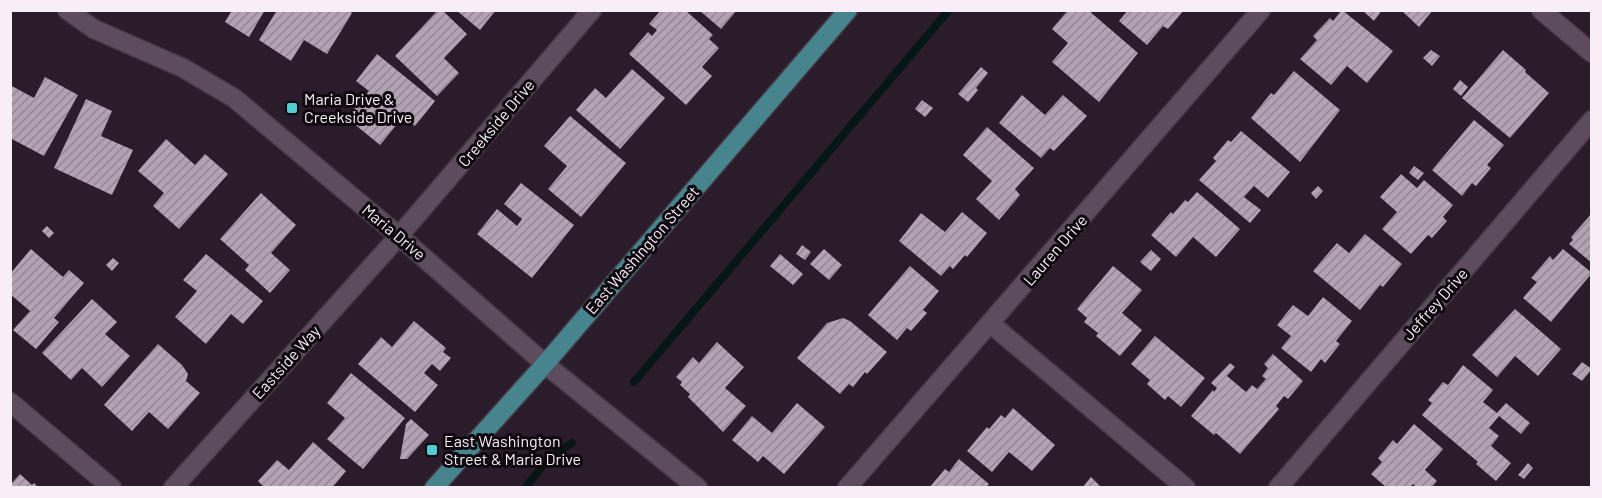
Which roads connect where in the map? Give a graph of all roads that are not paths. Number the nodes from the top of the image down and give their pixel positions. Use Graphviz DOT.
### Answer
graph roads {
  1 [pos="67,10"];
  2 [pos="592,10"];
  3 [pos="848,10"];
  4 [pos="1261,10"];
  5 [pos="1541,10"];
  6 [pos="1592,53"];
  7 [pos="1592,120"];
  8 [pos="399,236"];
  9 [pos="991,324"];
  10 [pos="545,364"];
  11 [pos="10,402"];
  12 [pos="112,488"];
  13 [pos="174,488"];
  14 [pos="434,488"];
  15 [pos="698,488"];
  16 [pos="847,488"];
  17 [pos="1186,488"];
  18 [pos="1278,488"];
  1 -- 8 [label="street, Maria Drive"];
  2 -- 8 [label="street, Creekside Drive"];
  3 -- 10 [label="main road, East Washington Street"];
  4 -- 9 [label="street, Lauren Drive"];
  5 -- 6 [label="street"];
  7 -- 18 [label="street, Jeffrey Drive"];
  8 -- 10 [label="street, Maria Drive"];
  8 -- 13 [label="street, Eastside Way"];
  9 -- 16 [label="street, Lauren Drive"];
  9 -- 17 [label="street"];
  10 -- 14 [label="main road, East Washington Street"];
  10 -- 15 [label="street, Maria Drive"];
  11 -- 12 [label="street"];
}
